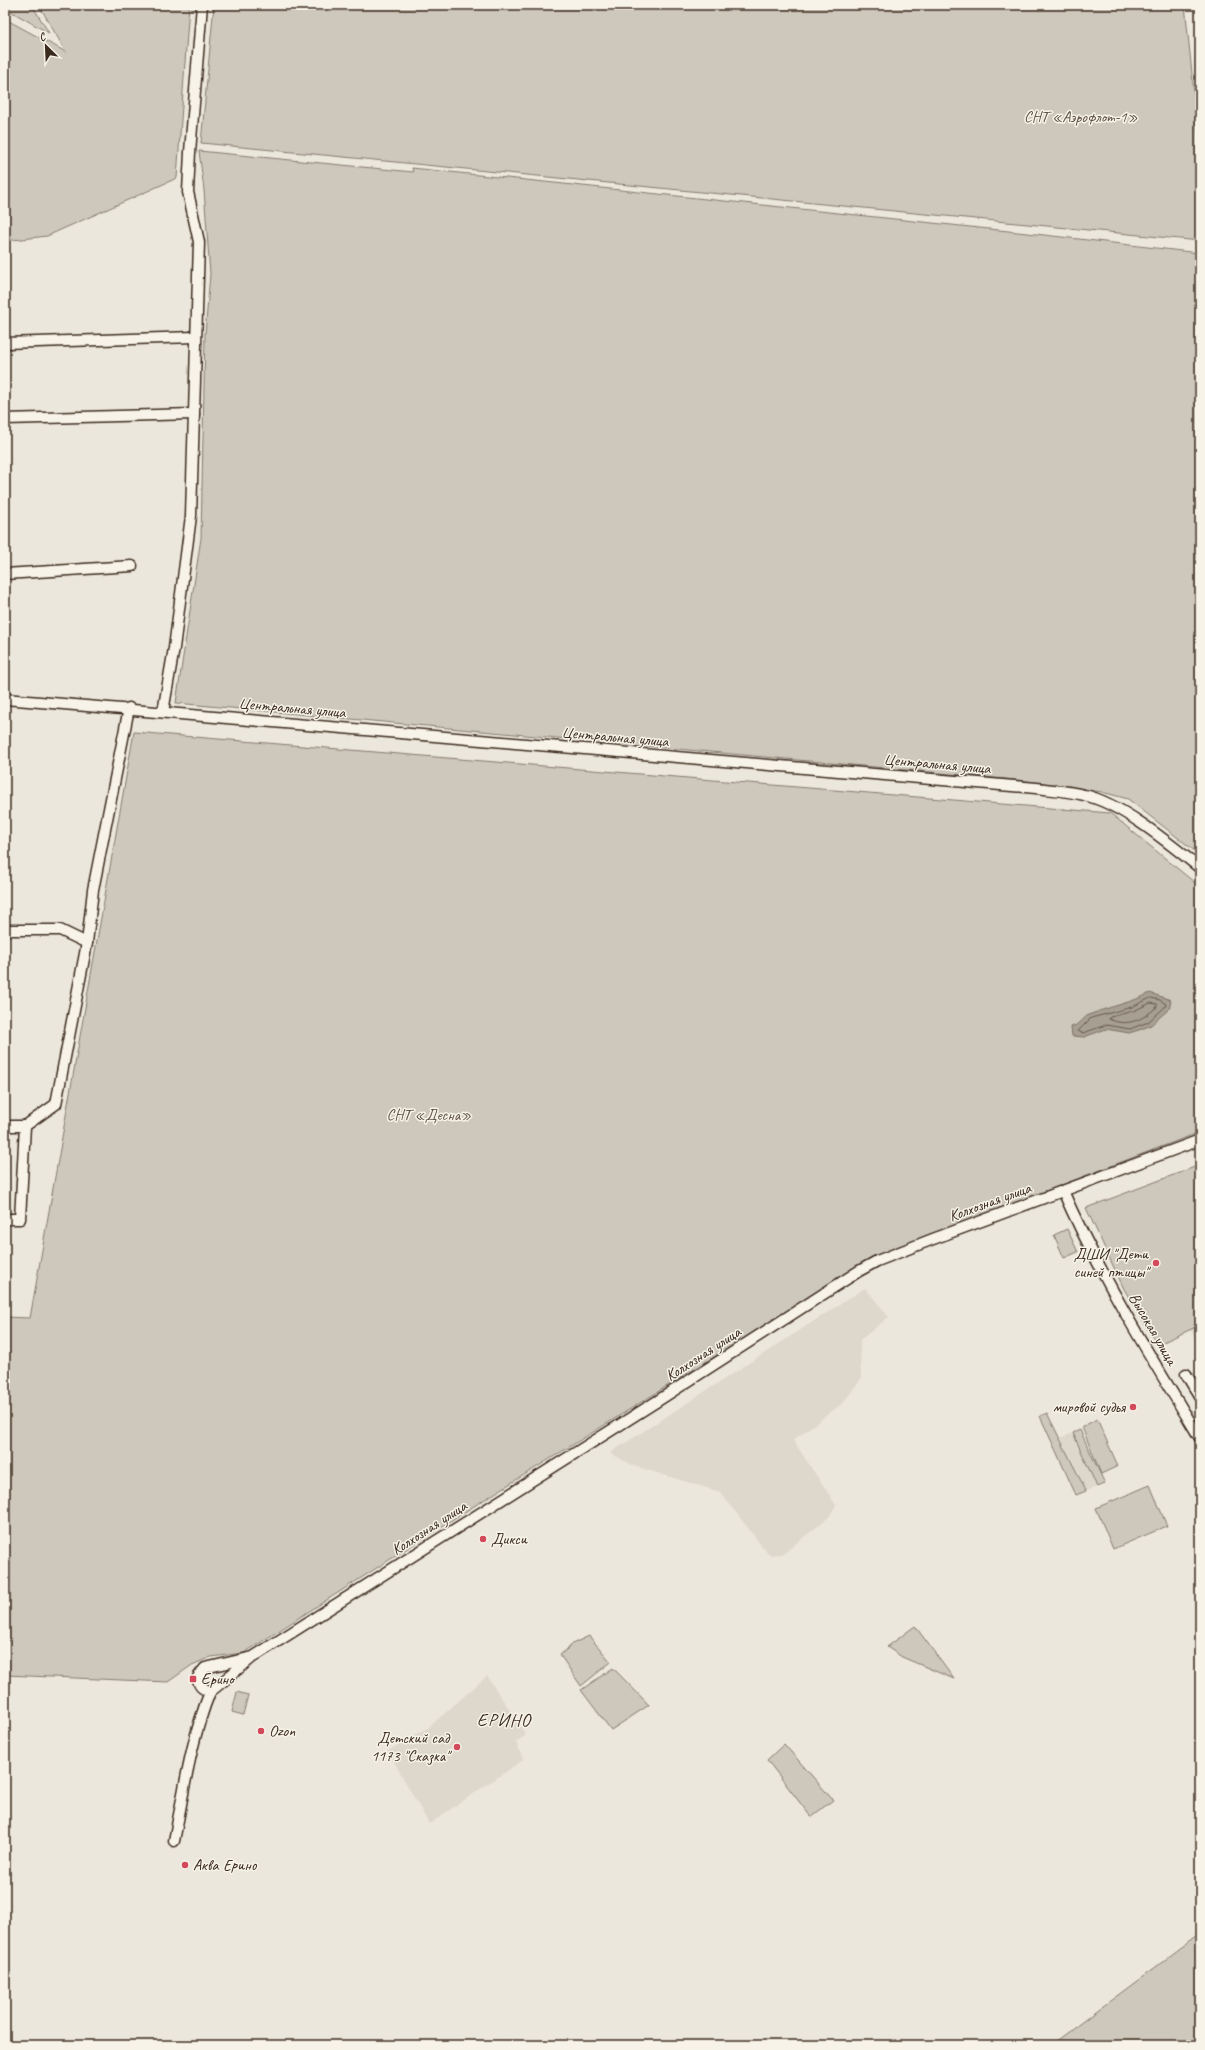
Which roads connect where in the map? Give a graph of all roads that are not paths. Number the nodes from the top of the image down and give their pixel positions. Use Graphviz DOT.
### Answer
graph roads {
  1 [pos="202,5"];
  2 [pos="195,337"];
  3 [pos="5,342"];
  4 [pos="194,414"];
  5 [pos="5,419"];
  6 [pos="132,566"];
  7 [pos="5,574"];
  8 [pos="5,699"];
  9 [pos="129,708"];
  10 [pos="163,712"];
  11 [pos="1200,868"];
  12 [pos="5,930"];
  13 [pos="87,943"];
  14 [pos="5,1126"];
  15 [pos="25,1126"];
  16 [pos="1200,1140"];
  17 [pos="1063,1191"];
  18 [pos="5,1219"];
  19 [pos="1186,1374"];
  20 [pos="1200,1397"];
  21 [pos="1200,1438"];
  22 [pos="253,1657"];
  23 [pos="210,1691"];
  24 [pos="174,1841"];
  1 -- 2 [label="street"];
  2 -- 3 [label="street"];
  2 -- 4 [label="street"];
  4 -- 5 [label="street"];
  4 -- 10 [label="street"];
  6 -- 7 [label="street"];
  8 -- 9 [label="street, Центральная улица"];
  9 -- 10 [label="street, Центральная улица"];
  9 -- 13 [label="street"];
  10 -- 11 [label="street, Центральная улица"];
  12 -- 13 [label="street"];
  13 -- 15 [label="street"];
  14 -- 15 [label="street"];
  15 -- 18 [label="street"];
  16 -- 17 [label="street, Колхозная улица"];
  17 -- 21 [label="street, Высокая улица"];
  17 -- 22 [label="street, Колхозная улица"];
  19 -- 20 [label="street"];
  22 -- 23 [label="street, Колхозная улица"];
  22 -- 23 [label="street, Колхозная улица"];
  23 -- 24 [label="street"];
}
